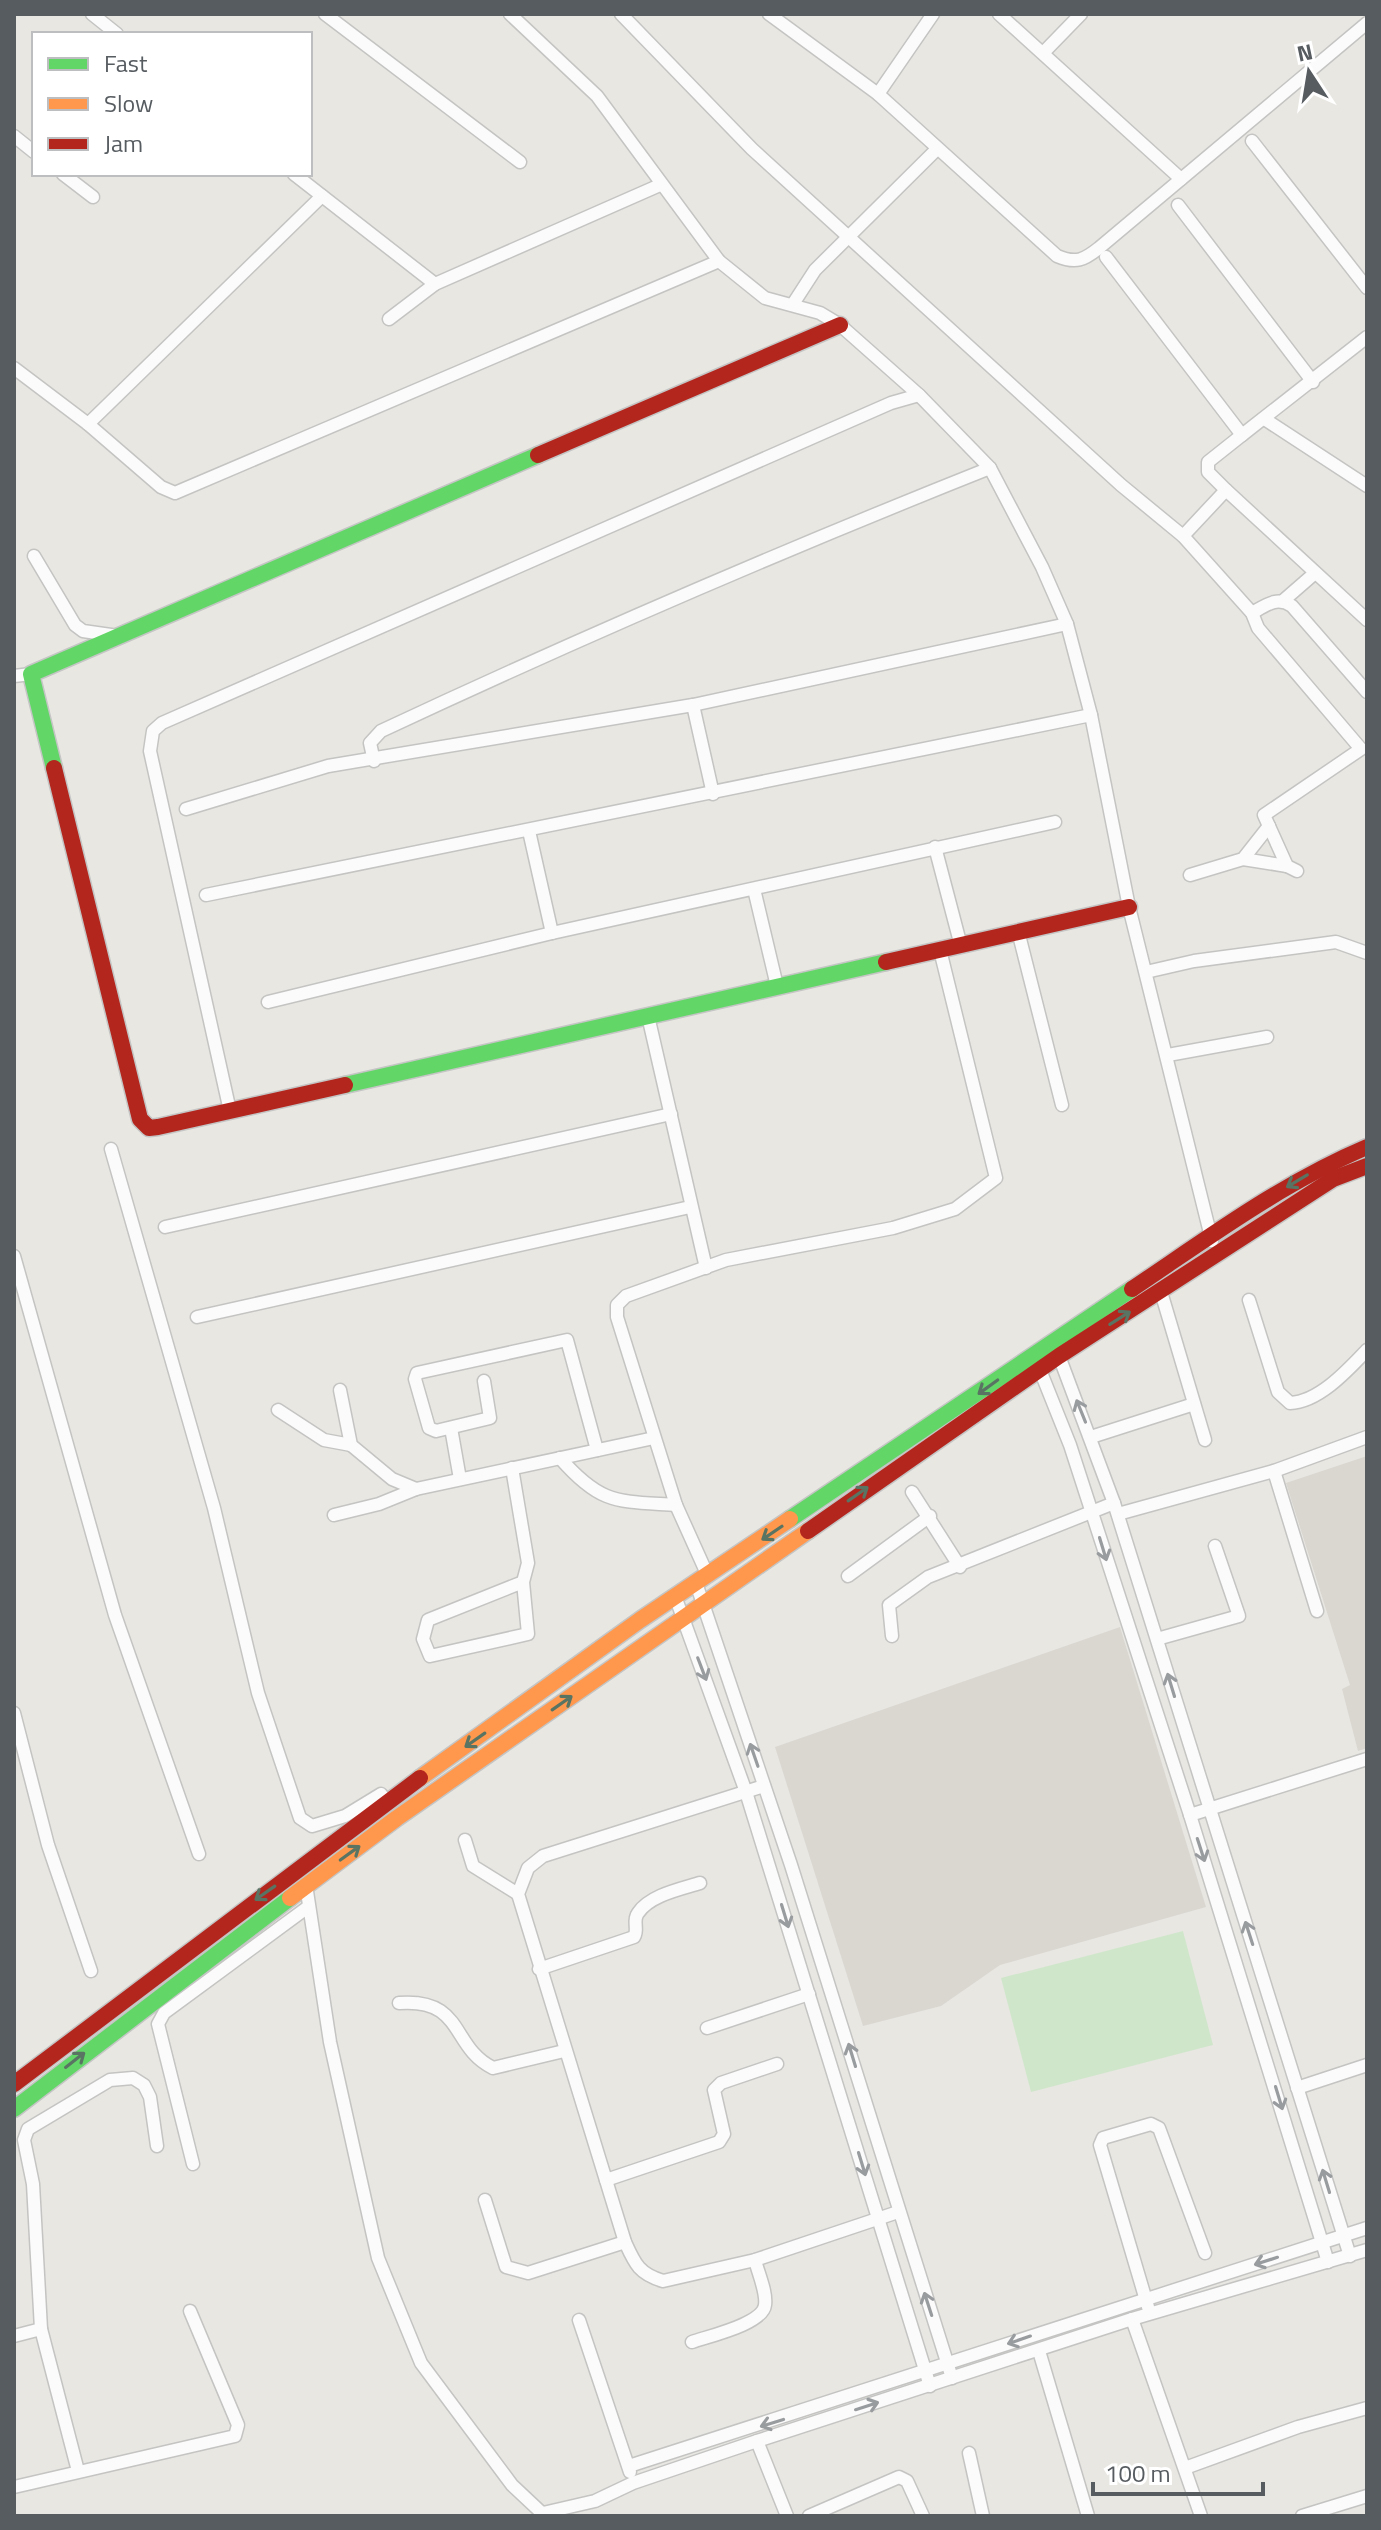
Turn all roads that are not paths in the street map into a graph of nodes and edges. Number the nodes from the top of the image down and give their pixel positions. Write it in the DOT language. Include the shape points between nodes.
graph roads {
  1 [pos="92,14"];
  2 [pos="325,14"];
  3 [pos="510,14"];
  4 [pos="621,14"];
  5 [pos="769,14"];
  6 [pos="933,14"];
  7 [pos="999,14"];
  8 [pos="1081,14"];
  9 [pos="1367,23"];
  10 [pos="114,32"];
  11 [pos="1044,52"];
  12 [pos="878,94"];
  13 [pos="14,136"];
  14 [pos="1252,141"];
  15 [pos="937,149"];
  16 [pos="32,150"];
  17 [pos="520,162"];
  18 [pos="66,176"];
  19 [pos="297,176"];
  20 [pos="1181,179"];
  21 [pos="660,185"];
  22 [pos="322,196"];
  23 [pos="93,197"];
  24 [pos="1178,205"];
  25 [pos="847,235"];
  26 [pos="1106,257"];
  27 [pos="719,261"];
  28 [pos="435,284"];
  29 [pos="1367,288"];
  30 [pos="793,304"];
  31 [pos="389,319"];
  32 [pos="840,325"];
  33 [pos="1367,337"];
  34 [pos="14,368"];
  35 [pos="1313,382"];
  36 [pos="919,395"];
  37 [pos="1266,420"];
  38 [pos="88,424"];
  39 [pos="1242,435"];
  40 [pos="990,468"];
  41 [pos="1367,486"];
  42 [pos="1226,490"];
  43 [pos="1183,536"];
  44 [pos="34,556"];
  45 [pos="1315,573"];
  46 [pos="1284,600"];
  47 [pos="1252,613"];
  48 [pos="1367,620"];
  49 [pos="1067,624"];
  50 [pos="122,636"];
  51 [pos="23,675"];
  52 [pos="1367,692"];
  53 [pos="693,705"];
  54 [pos="1091,715"];
  55 [pos="374,761"];
  56 [pos="713,794"];
  57 [pos="186,809"];
  58 [pos="1055,822"];
  59 [pos="1269,826"];
  60 [pos="529,831"];
  61 [pos="935,847"];
  62 [pos="1243,859"];
  63 [pos="1190,875"];
  64 [pos="754,889"];
  65 [pos="206,895"];
  66 [pos="1129,907"];
  67 [pos="1018,931"];
  68 [pos="552,933"];
  69 [pos="961,946"];
  70 [pos="940,950"];
  71 [pos="1367,953"];
  72 [pos="1146,972"];
  73 [pos="777,986"];
  74 [pos="268,1002"];
  75 [pos="648,1016"];
  76 [pos="1267,1037"];
  77 [pos="1168,1055"];
  78 [pos="1062,1105"];
  79 [pos="230,1111"];
  80 [pos="671,1114"];
  81 [pos="1367,1147"];
  82 [pos="111,1149"];
  83 [pos="1367,1166"];
  84 [pos="690,1207"];
  85 [pos="165,1227"];
  86 [pos="1214,1247"];
  87 [pos="14,1256"];
  88 [pos="706,1268"];
  89 [pos="1161,1292"];
  90 [pos="1249,1300"];
  91 [pos="197,1317"];
  92 [pos="1367,1350"];
  93 [pos="1059,1356"];
  94 [pos="1040,1370"];
  95 [pos="484,1381"];
  96 [pos="340,1390"];
  97 [pos="1194,1404"];
  98 [pos="278,1410"];
  99 [pos="451,1428"];
  100 [pos="1091,1437"];
  101 [pos="1367,1437"];
  102 [pos="654,1438"];
  103 [pos="1205,1440"];
  104 [pos="351,1445"];
  105 [pos="597,1450"];
  106 [pos="560,1458"];
  107 [pos="512,1468"];
  108 [pos="1274,1471"];
  109 [pos="460,1479"];
  110 [pos="416,1489"];
  111 [pos="912,1492"];
  112 [pos="676,1505"];
  113 [pos="1116,1509"];
  114 [pos="1091,1512"];
  115 [pos="334,1515"];
  116 [pos="930,1516"];
  117 [pos="1215,1546"];
  118 [pos="960,1567"];
  119 [pos="848,1576"];
  120 [pos="702,1580"];
  121 [pos="523,1582"];
  122 [pos="675,1596"];
  123 [pos="705,1606"];
  124 [pos="1317,1611"];
  125 [pos="684,1621"];
  126 [pos="892,1636"];
  127 [pos="1157,1639"];
  128 [pos="14,1713"];
  129 [pos="1367,1759"];
  130 [pos="764,1786"];
  131 [pos="746,1792"];
  132 [pos="387,1802"];
  133 [pos="1210,1810"];
  134 [pos="1190,1815"];
  135 [pos="465,1840"];
  136 [pos="199,1854"];
  137 [pos="700,1883"];
  138 [pos="306,1885"];
  139 [pos="518,1894"];
  140 [pos="308,1907"];
  141 [pos="539,1969"];
  142 [pos="91,1971"];
  143 [pos="809,1994"];
  144 [pos="399,2003"];
  145 [pos="707,2028"];
  146 [pos="564,2051"];
  147 [pos="777,2064"];
  148 [pos="1367,2065"];
  149 [pos="14,2084"];
  150 [pos="1297,2088"];
  151 [pos="14,2109"];
  152 [pos="157,2146"];
  153 [pos="193,2164"];
  154 [pos="606,2180"];
  155 [pos="485,2200"];
  156 [pos="898,2212"];
  157 [pos="879,2219"];
  158 [pos="1367,2228"];
  159 [pos="1343,2236"];
  160 [pos="625,2242"];
  161 [pos="1323,2242"];
  162 [pos="1367,2250"];
  163 [pos="1205,2253"];
  164 [pos="1350,2256"];
  165 [pos="755,2260"];
  166 [pos="1328,2262"];
  167 [pos="1146,2300"];
  168 [pos="190,2311"];
  169 [pos="1150,2314"];
  170 [pos="1132,2319"];
  171 [pos="579,2320"];
  172 [pos="41,2329"];
  173 [pos="14,2336"];
  174 [pos="692,2342"];
  175 [pos="1039,2351"];
  176 [pos="948,2365"];
  177 [pos="952,2378"];
  178 [pos="928,2380"];
  179 [pos="1367,2408"];
  180 [pos="757,2441"];
  181 [pos="969,2453"];
  182 [pos="629,2466"];
  183 [pos="1185,2468"];
  184 [pos="78,2471"];
  185 [pos="633,2483"];
  186 [pos="14,2487"];
  187 [pos="1367,2496"];
  188 [pos="595,2501"];
  189 [pos="544,2515"];
  190 [pos="590,2516"];
  191 [pos="787,2516"];
  192 [pos="809,2516"];
  193 [pos="923,2516"];
  194 [pos="983,2516"];
  195 [pos="1088,2516"];
  196 [pos="1201,2516"];
  197 [pos="1302,2516"];
  1 -- 10 [label="street"];
  2 -- 17 [label="street"];
  3 -- 21 [label="street" via="597,96"];
  4 -- 25 [label="street" via="752,149"];
  5 -- 12 [label="street"];
  6 -- 12 [label="street"];
  7 -- 11 [label="street"];
  8 -- 11 [label="street"];
  9 -- 20 [label="street"];
  11 -- 20 [label="street"];
  12 -- 15 [label="street"];
  13 -- 16 [label="street"];
  14 -- 29 [label="street"];
  15 -- 20 [label="street" via="1070,262 1084,260"];
  15 -- 25 [label="street"];
  18 -- 23 [label="street"];
  19 -- 22 [label="street"];
  21 -- 27 [label="street"];
  21 -- 28 [label="street"];
  22 -- 28 [label="street"];
  22 -- 38 [label="street"];
  24 -- 35 [label="street"];
  25 -- 30 [label="street"];
  25 -- 43 [label="street"];
  26 -- 39 [label="street"];
  27 -- 30 [label="street" via="765,298"];
  27 -- 38 [label="street" via="184,491 168,492"];
  28 -- 31 [label="street"];
  30 -- 32 [label="street"];
  32 -- 36 [label="street"];
  32 -- 50 [label="main road"];
  33 -- 35 [label="street"];
  34 -- 38 [label="street"];
  35 -- 37 [label="street"];
  36 -- 40 [label="street"];
  36 -- 79 [label="street" via="176,716 153,731 150,751"];
  37 -- 39 [label="street"];
  37 -- 41 [label="street"];
  39 -- 42 [label="street" via="1206,467"];
  40 -- 49 [label="street"];
  40 -- 55 [label="street" via="779,552 381,731 370,743"];
  42 -- 43 [label="street"];
  42 -- 45 [label="street"];
  43 -- 47 [label="street"];
  44 -- 50 [label="street" via="75,625 83,631"];
  45 -- 46 [label="street"];
  45 -- 48 [label="street"];
  46 -- 47 [label="street"];
  46 -- 52 [label="street"];
  47 -- 59 [label="street" via="1258,628 1361,749 1268,810 1264,815"];
  49 -- 53 [label="street"];
  49 -- 54 [label="street"];
  50 -- 51 [label="main road"];
  51 -- 79 [label="main road" via="140,1119 149,1128"];
  53 -- 55 [label="street"];
  53 -- 56 [label="street"];
  54 -- 56 [label="street"];
  54 -- 66 [label="street"];
  55 -- 57 [label="street" via="316,770"];
  56 -- 60 [label="street"];
  58 -- 61 [label="street"];
  59 -- 62 [label="street"];
  59 -- 62 [label="street" via="1292,868"];
  60 -- 65 [label="street"];
  60 -- 68 [label="street"];
  61 -- 64 [label="street"];
  61 -- 69 [label="street"];
  62 -- 63 [label="street"];
  64 -- 68 [label="street"];
  64 -- 73 [label="street"];
  66 -- 67 [label="main road"];
  66 -- 72 [label="street"];
  67 -- 69 [label="main road"];
  67 -- 78 [label="street"];
  68 -- 74 [label="street"];
  69 -- 70 [label="main road"];
  70 -- 73 [label="main road"];
  70 -- 88 [label="street" via="996,1178 955,1209 893,1228"];
  71 -- 72 [label="street" via="1336,942"];
  72 -- 77 [label="street"];
  73 -- 75 [label="main road"];
  75 -- 79 [label="main road"];
  75 -- 80 [label="street"];
  76 -- 77 [label="street"];
  77 -- 86 [label="street"];
  80 -- 84 [label="street"];
  80 -- 85 [label="street"];
  81 -- 86 [label="main road, one-way" via="1311,1173"];
  82 -- 132 [label="street" via="214,1508 258,1693 300,1818 312,1826 326,1824 381,1794"];
  83 -- 86 [label="main road" via="1333,1179"];
  84 -- 88 [label="street"];
  84 -- 91 [label="street"];
  86 -- 89 [label="main road"];
  86 -- 120 [label="main road, one-way" via="1049,1343"];
  87 -- 136 [label="street" via="115,1615"];
  88 -- 102 [label="street" via="626,1296 617,1305"];
  93 -- 89 [label="main road, one-way"];
  89 -- 97 [label="street"];
  90 -- 92 [label="street" via="1278,1392 1290,1403 1334,1382"];
  93 -- 94 [label="main road"];
  100 -- 93 [label="street, one-way"];
  94 -- 114 [label="street"];
  123 -- 94 [label="main road, one-way"];
  95 -- 99 [label="street" via="490,1418"];
  96 -- 104 [label="street"];
  97 -- 100 [label="street"];
  97 -- 103 [label="street"];
  98 -- 104 [label="street" via="324,1440"];
  99 -- 105 [label="street" via="436,1431 425,1422 417,1373 567,1340"];
  99 -- 109 [label="street"];
  100 -- 113 [label="street"];
  101 -- 108 [label="street"];
  102 -- 105 [label="street"];
  102 -- 112 [label="street"];
  104 -- 110 [label="street" via="392,1479"];
  105 -- 106 [label="street"];
  106 -- 107 [label="street"];
  106 -- 112 [label="street" via="583,1485 614,1501"];
  107 -- 109 [label="street"];
  107 -- 121 [label="street" via="528,1563"];
  108 -- 113 [label="street"];
  108 -- 124 [label="street"];
  109 -- 110 [label="street"];
  110 -- 115 [label="street"];
  111 -- 116 [label="street"];
  112 -- 120 [label="street"];
  113 -- 114 [label="street"];
  113 -- 127 [label="street"];
  114 -- 118 [label="street"];
  114 -- 134 [label="street, one-way"];
  116 -- 118 [label="street"];
  116 -- 119 [label="street"];
  117 -- 127 [label="street" via="1239,1616"];
  118 -- 126 [label="street" via="928,1577 889,1605"];
  120 -- 122 [label="main road"];
  120 -- 123 [label="street"];
  121 -- 121 [label="street" via="428,1620 423,1639 430,1656 525,1637 529,1631"];
  122 -- 125 [label="street"];
  122 -- 132 [label="main road, one-way"];
  123 -- 125 [label="main road"];
  130 -- 123 [label="street, one-way"];
  125 -- 131 [label="street, one-way"];
  138 -- 125 [label="main road, one-way"];
  133 -- 127 [label="street, one-way"];
  128 -- 142 [label="street" via="48,1845"];
  129 -- 133 [label="street"];
  130 -- 131 [label="street"];
  156 -- 130 [label="street, one-way"];
  131 -- 139 [label="street" via="543,1856 528,1868"];
  131 -- 143 [label="street, one-way"];
  132 -- 149 [label="main road, one-way"];
  133 -- 134 [label="street"];
  150 -- 133 [label="street, one-way"];
  134 -- 161 [label="street, one-way"];
  135 -- 139 [label="street" via="473,1866"];
  137 -- 141 [label="street" via="667,1893 641,1910 634,1937"];
  138 -- 140 [label="street"];
  151 -- 138 [label="main road, one-way"];
  139 -- 141 [label="street"];
  140 -- 153 [label="street" via="164,2013 158,2024"];
  140 -- 189 [label="street" via="333,2056 378,2258 421,2363 512,2485"];
  141 -- 146 [label="street"];
  143 -- 145 [label="street"];
  143 -- 157 [label="street, one-way"];
  144 -- 146 [label="street" via="430,2004 456,2025 479,2061 493,2068"];
  146 -- 154 [label="street"];
  147 -- 154 [label="street" via="714,2090 724,2134 719,2142"];
  148 -- 150 [label="street"];
  159 -- 150 [label="street, one-way"];
  152 -- 172 [label="street" via="144,2085 121,2076 28,2129 24,2140 33,2184"];
  154 -- 160 [label="street"];
  155 -- 160 [label="street" via="506,2267 514,2272 528,2273"];
  156 -- 157 [label="street"];
  176 -- 156 [label="street, one-way"];
  157 -- 165 [label="street"];
  157 -- 178 [label="street"];
  158 -- 159 [label="street"];
  159 -- 161 [label="street"];
  159 -- 164 [label="street"];
  160 -- 165 [label="street" via="637,2270 663,2281"];
  161 -- 166 [label="street"];
  161 -- 167 [label="street, one-way"];
  162 -- 164 [label="street"];
  163 -- 167 [label="street" via="1159,2128 1151,2124 1103,2138 1100,2145"];
  164 -- 166 [label="street"];
  165 -- 174 [label="street" via="764,2310 757,2319"];
  166 -- 169 [label="street"];
  167 -- 169 [label="street"];
  167 -- 176 [label="street, one-way"];
  168 -- 184 [label="street" via="238,2431 235,2436"];
  169 -- 170 [label="street"];
  170 -- 175 [label="street"];
  170 -- 183 [label="street"];
  171 -- 182 [label="street"];
  172 -- 173 [label="street"];
  172 -- 184 [label="street"];
  175 -- 177 [label="street"];
  175 -- 195 [label="street"];
  176 -- 177 [label="street"];
  176 -- 178 [label="street"];
  177 -- 178 [label="street"];
  180 -- 178 [label="street, one-way"];
  178 -- 182 [label="street, one-way"];
  179 -- 183 [label="street"];
  180 -- 185 [label="street"];
  180 -- 191 [label="street"];
  181 -- 194 [label="street"];
  182 -- 185 [label="street"];
  183 -- 196 [label="street"];
  184 -- 186 [label="street"];
  185 -- 188 [label="street"];
  187 -- 197 [label="street"];
  188 -- 189 [label="street"];
  188 -- 190 [label="street"];
  192 -- 193 [label="street" via="899,2477 907,2481"];
}
